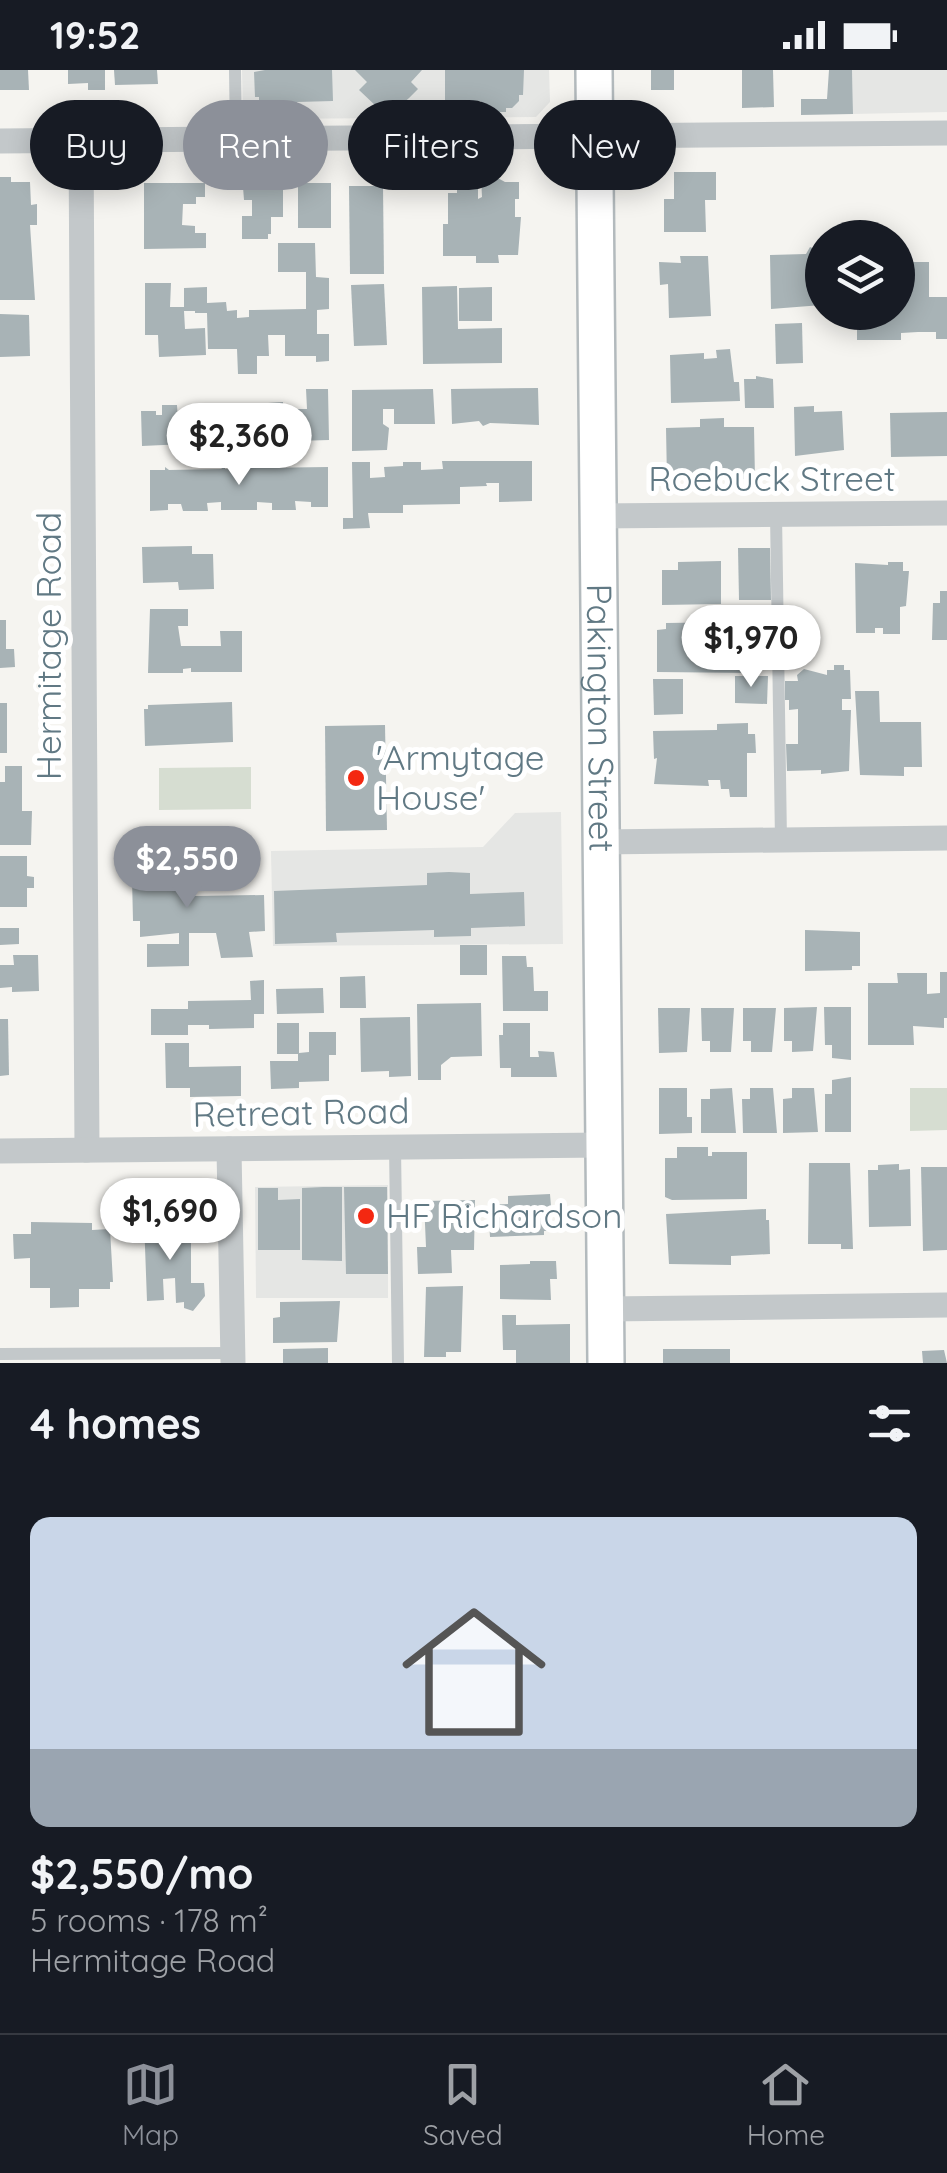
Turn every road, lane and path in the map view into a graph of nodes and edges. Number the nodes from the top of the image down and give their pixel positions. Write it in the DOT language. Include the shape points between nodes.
graph roads {
  1 [pos="235,70"];
  2 [pos="594,70"];
  3 [pos="235,100"];
  4 [pos="595,100"];
  5 [pos="947,132"];
  6 [pos="676,134"];
  7 [pos="534,136"];
  8 [pos="328,138"];
  9 [pos="0,141"];
  10 [pos="30,141"];
  11 [pos="80,190"];
  12 [pos="596,190"];
  13 [pos="776,514"];
  14 [pos="947,514"];
  15 [pos="597,516"];
  16 [pos="947,838"];
  17 [pos="780,840"];
  18 [pos="600,842"];
  19 [pos="604,1145"];
  20 [pos="395,1147"];
  21 [pos="229,1149"];
  22 [pos="87,1150"];
  23 [pos="0,1151"];
  24 [pos="947,1305"];
  25 [pos="605,1308"];
  26 [pos="0,1354"];
  27 [pos="232,1358"];
  28 [pos="398,1363"];
  29 [pos="606,1363"];
  1 -- 3 [label="lane"];
  2 -- 4 [label="street, Pakington Street"];
  5 -- 6 [label="street"];
  7 -- 8 [label="street"];
  9 -- 10 [label="street"];
  11 -- 22 [label="street, Hermitage Road"];
  12 -- 15 [label="street, Pakington Street"];
  13 -- 14 [label="street, Roebuck Street"];
  13 -- 15 [label="street, Roebuck Street"];
  13 -- 17 [label="lane"];
  15 -- 18 [label="street, Pakington Street"];
  16 -- 17 [label="street"];
  17 -- 18 [label="street"];
  18 -- 19 [label="street, Pakington Street"];
  19 -- 20 [label="street, Retreat Road"];
  19 -- 25 [label="street, Pakington Street"];
  20 -- 21 [label="street, Retreat Road"];
  20 -- 28 [label="lane"];
  21 -- 22 [label="street, Retreat Road"];
  21 -- 27 [label="street"];
  22 -- 23 [label="street, Retreat Road"];
  24 -- 25 [label="street"];
  25 -- 29 [label="street, Pakington Street"];
  26 -- 27 [label="lane"];
}
